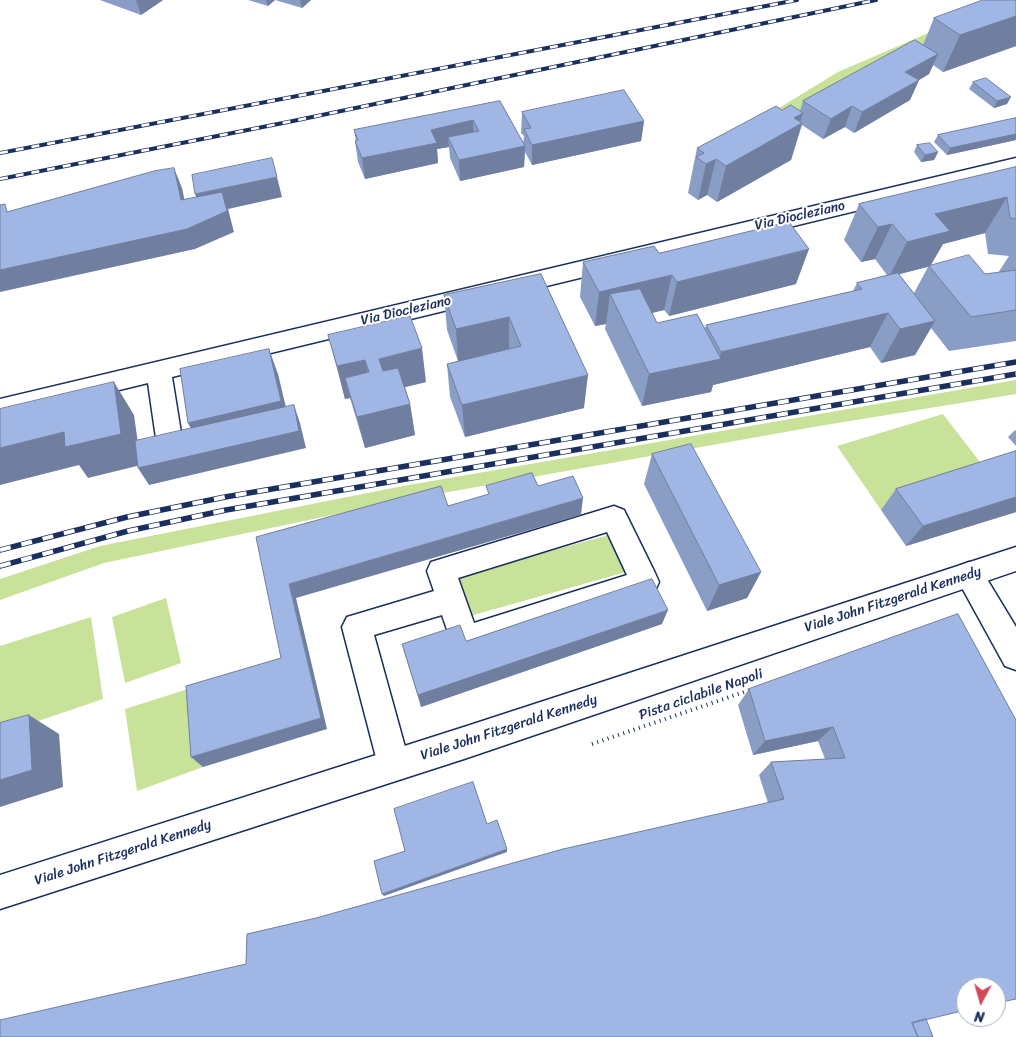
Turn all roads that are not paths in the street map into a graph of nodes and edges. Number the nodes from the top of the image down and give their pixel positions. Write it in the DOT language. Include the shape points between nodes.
graph roads {
  1 [pos="1016,165"];
  2 [pos="159,371"];
  3 [pos="0,409"];
  4 [pos="170,444"];
  5 [pos="1016,559"];
  6 [pos="969,575"];
  7 [pos="451,599"];
  8 [pos="1016,656"];
  9 [pos="394,766"];
  10 [pos="0,892"];
  1 -- 2 [label="street, Via Diocleziano"];
  2 -- 3 [label="street, Via Diocleziano"];
  2 -- 4 [label="street"];
  5 -- 6 [label="street, Viale John Fitzgerald Kennedy"];
  6 -- 8 [label="street"];
  6 -- 9 [label="street, Viale John Fitzgerald Kennedy"];
  7 -- 7 [label="street" via="465,640 645,582 614,518 441,571"];
  7 -- 9 [label="street" via="357,627"];
  9 -- 10 [label="street, Viale John Fitzgerald Kennedy"];
}
